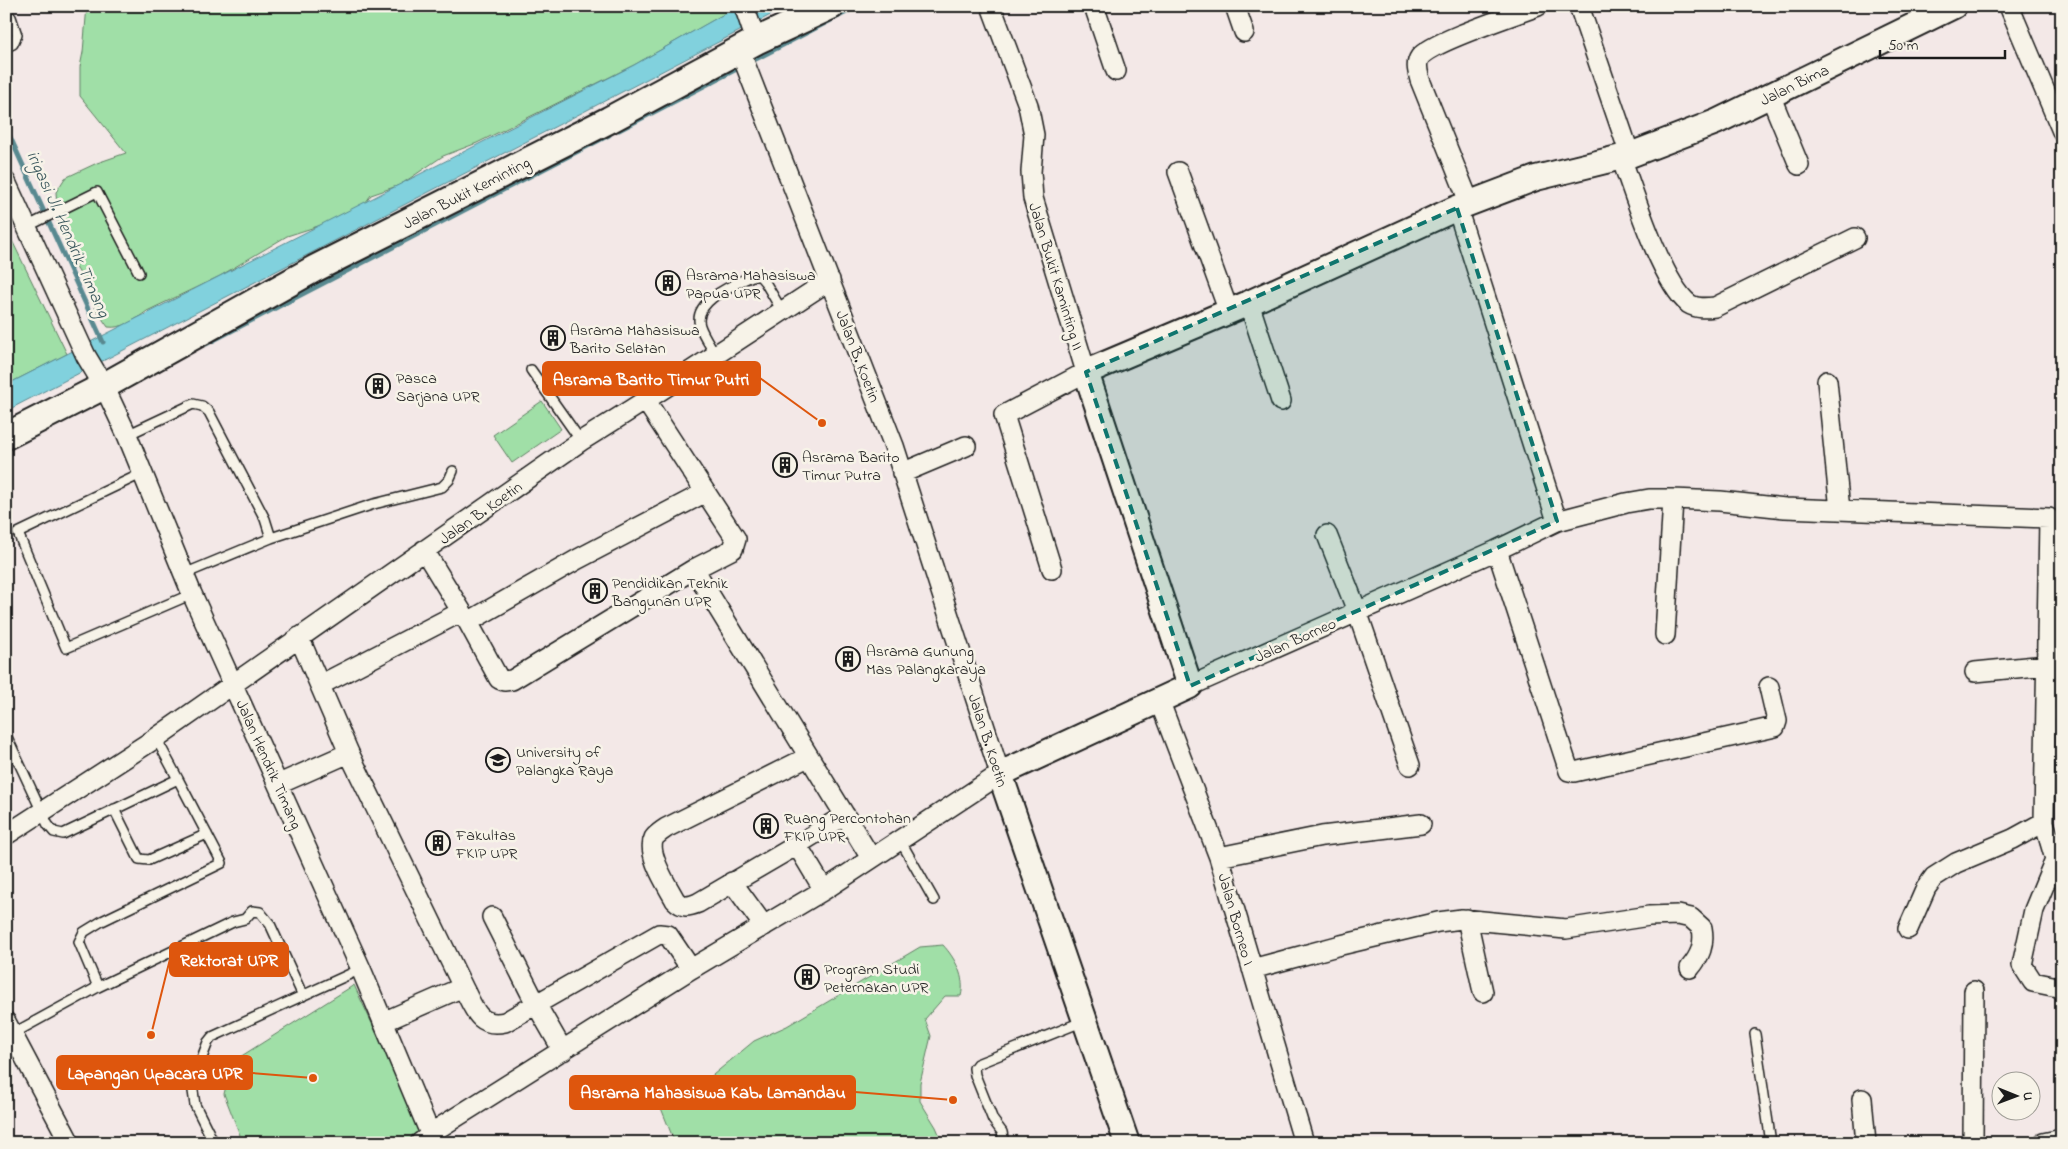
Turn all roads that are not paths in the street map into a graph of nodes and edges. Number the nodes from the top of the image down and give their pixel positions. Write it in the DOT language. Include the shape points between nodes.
graph roads {
  1 [pos="744,6"];
  2 [pos="831,6"];
  3 [pos="991,6"];
  4 [pos="1094,6"];
  5 [pos="1235,6"];
  6 [pos="1538,6"];
  7 [pos="1579,6"];
  8 [pos="1954,6"];
  9 [pos="2009,6"];
  10 [pos="11,17"];
  11 [pos="1244,32"];
  12 [pos="749,39"];
  13 [pos="6,47"];
  14 [pos="1116,71"];
  15 [pos="1770,95"];
  16 [pos="2062,131"];
  17 [pos="1626,156"];
  18 [pos="1799,165"];
  19 [pos="1178,172"];
  20 [pos="6,182"];
  21 [pos="1463,206"];
  22 [pos="32,225"];
  23 [pos="1855,238"];
  24 [pos="139,273"];
  25 [pos="830,280"];
  26 [pos="1239,307"];
  27 [pos="782,311"];
  28 [pos="715,354"];
  29 [pos="531,370"];
  30 [pos="1086,372"];
  31 [pos="99,380"];
  32 [pos="1827,380"];
  33 [pos="646,401"];
  34 [pos="1281,401"];
  35 [pos="127,435"];
  36 [pos="6,436"];
  37 [pos="581,441"];
  38 [pos="966,446"];
  39 [pos="452,471"];
  40 [pos="144,473"];
  41 [pos="902,473"];
  42 [pos="704,493"];
  43 [pos="1673,499"];
  44 [pos="1840,510"];
  45 [pos="1557,521"];
  46 [pos="1327,536"];
  47 [pos="271,538"];
  48 [pos="424,550"];
  49 [pos="1497,550"];
  50 [pos="694,569"];
  51 [pos="1052,569"];
  52 [pos="184,574"];
  53 [pos="192,594"];
  54 [pos="1357,611"];
  55 [pos="465,617"];
  56 [pos="1665,635"];
  57 [pos="300,637"];
  58 [pos="2046,665"];
  59 [pos="1975,672"];
  60 [pos="233,683"];
  61 [pos="320,685"];
  62 [pos="1190,686"];
  63 [pos="1769,687"];
  64 [pos="1158,700"];
  65 [pos="2054,713"];
  66 [pos="6,735"];
  67 [pos="156,738"];
  68 [pos="348,753"];
  69 [pos="808,757"];
  70 [pos="1410,765"];
  71 [pos="1000,774"];
  72 [pos="178,778"];
  73 [pos="279,784"];
  74 [pos="114,809"];
  75 [pos="42,812"];
  76 [pos="845,815"];
  77 [pos="2044,822"];
  78 [pos="1422,824"];
  79 [pos="208,834"];
  80 [pos="6,835"];
  81 [pos="900,840"];
  82 [pos="797,845"];
  83 [pos="1219,857"];
  84 [pos="872,858"];
  85 [pos="732,882"];
  86 [pos="824,890"];
  87 [pos="934,900"];
  88 [pos="492,917"];
  89 [pos="1467,920"];
  90 [pos="764,926"];
  91 [pos="1908,929"];
  92 [pos="1690,968"];
  93 [pos="361,969"];
  94 [pos="691,969"];
  95 [pos="1252,969"];
  96 [pos="98,987"];
  97 [pos="463,987"];
  98 [pos="2062,988"];
  99 [pos="1974,991"];
  100 [pos="1483,992"];
  101 [pos="303,996"];
  102 [pos="536,1004"];
  103 [pos="1085,1021"];
  104 [pos="383,1022"];
  105 [pos="9,1028"];
  106 [pos="1755,1034"];
  107 [pos="564,1051"];
  108 [pos="1862,1099"];
  109 [pos="2062,1139"];
  110 [pos="429,1140"];
  111 [pos="70,1143"];
  112 [pos="214,1143"];
  113 [pos="1004,1143"];
  114 [pos="1127,1143"];
  115 [pos="1304,1143"];
  116 [pos="1771,1143"];
  117 [pos="1866,1143"];
  118 [pos="1974,1143"];
  119 [pos="2043,1143"];
  1 -- 12 [label="street, Jalan B. Koetin"];
  2 -- 12 [label="main road, Jalan Bukit Keminting"];
  3 -- 30 [label="street, Jalan Bukit Kaminting II" via="1028,106 1034,135 1033,198"];
  4 -- 14 [label="street"];
  5 -- 11 [label="street"];
  6 -- 21 [label="street" via="1445,42 1419,59 1420,80"];
  7 -- 17 [label="street"];
  8 -- 15 [label="street, Jalan Bima"];
  9 -- 16 [label="street"];
  10 -- 13 [label="lane" via="17,35 13,44"];
  12 -- 25 [label="street, Jalan B. Koetin"];
  12 -- 31 [label="main road, Jalan Bukit Keminting" via="610,120"];
  15 -- 17 [label="street, Jalan Bima" via="1716,122"];
  15 -- 18 [label="street"];
  17 -- 21 [label="street, Jalan Bima" via="1536,178"];
  17 -- 23 [label="street" via="1652,242 1672,284 1691,305 1715,306"];
  19 -- 26 [label="street"];
  20 -- 22 [label="street"];
  21 -- 26 [label="street, Jalan Bima"];
  21 -- 45 [label="street"];
  22 -- 24 [label="lane" via="97,192"];
  22 -- 31 [label="street, Jalan Hendrik Timang"];
  25 -- 27 [label="street, Jalan B. Koetin"];
  25 -- 41 [label="street, Jalan B. Koetin"];
  26 -- 30 [label="street, Jalan Bima"];
  26 -- 34 [label="street"];
  27 -- 28 [label="street, Jalan B. Koetin"];
  27 -- 28 [label="lane" via="760,276 752,276 705,303 700,312 700,324"];
  28 -- 33 [label="street, Jalan B. Koetin"];
  29 -- 37 [label="lane"];
  30 -- 51 [label="street" via="1004,414"];
  30 -- 62 [label="street"];
  31 -- 35 [label="street, Jalan Hendrik Timang"];
  31 -- 36 [label="main road, Jalan Bukit Keminting"];
  32 -- 44 [label="street"];
  33 -- 37 [label="street, Jalan B. Koetin"];
  33 -- 42 [label="street"];
  35 -- 40 [label="street, Jalan Hendrik Timang"];
  35 -- 47 [label="lane" via="193,404 202,406 209,412 265,519"];
  37 -- 48 [label="street, Jalan B. Koetin"];
  38 -- 41 [label="street"];
  39 -- 47 [label="lane" via="442,487 374,504"];
  40 -- 52 [label="street, Jalan Hendrik Timang"];
  40 -- 53 [label="lane" via="18,533 66,648"];
  41 -- 71 [label="street, Jalan B. Koetin"];
  42 -- 50 [label="street" via="736,539 736,544 733,549"];
  42 -- 55 [label="street"];
  43 -- 44 [label="street, Jalan Borneo"];
  43 -- 45 [label="street, Jalan Borneo" via="1649,499"];
  43 -- 56 [label="street"];
  44 -- 58 [label="street, Jalan Borneo" via="2049,518"];
  45 -- 49 [label="street, Jalan Borneo"];
  46 -- 54 [label="street"];
  47 -- 52 [label="lane"];
  48 -- 55 [label="street"];
  48 -- 57 [label="street, Jalan B. Koetin"];
  49 -- 54 [label="street, Jalan Borneo"];
  49 -- 63 [label="street" via="1569,771 1775,727 1777,721"];
  50 -- 55 [label="street" via="512,680 499,679"];
  50 -- 69 [label="street"];
  52 -- 53 [label="street, Jalan Hendrik Timang"];
  53 -- 60 [label="street, Jalan Hendrik Timang"];
  54 -- 62 [label="street, Jalan Borneo"];
  54 -- 70 [label="street"];
  55 -- 61 [label="street"];
  57 -- 60 [label="street, Jalan B. Koetin"];
  57 -- 61 [label="street"];
  58 -- 59 [label="street"];
  58 -- 65 [label="street"];
  60 -- 67 [label="street, Jalan B. Koetin"];
  60 -- 73 [label="street, Jalan Hendrik Timang"];
  61 -- 68 [label="street"];
  62 -- 64 [label="street, Jalan Borneo"];
  64 -- 71 [label="street, Jalan Borneo"];
  64 -- 83 [label="street, Jalan Borneo I"];
  65 -- 77 [label="street"];
  66 -- 75 [label="lane"];
  67 -- 72 [label="lane"];
  67 -- 75 [label="street, Jalan B. Koetin"];
  68 -- 73 [label="street"];
  68 -- 97 [label="street"];
  69 -- 76 [label="street"];
  69 -- 85 [label="street" via="655,836 652,854 681,906 698,903"];
  71 -- 81 [label="street"];
  71 -- 103 [label="street, Jalan B. Koetin"];
  72 -- 74 [label="lane"];
  72 -- 79 [label="lane"];
  73 -- 93 [label="street, Jalan Hendrik Timang"];
  74 -- 75 [label="lane" via="62,834 54,832"];
  74 -- 79 [label="lane" via="139,859 149,860"];
  75 -- 80 [label="street, Jalan B. Koetin"];
  76 -- 82 [label="street"];
  76 -- 84 [label="street"];
  77 -- 91 [label="street" via="1956,863 1934,877"];
  77 -- 98 [label="street" via="2055,859 2034,910 2022,965 2033,982"];
  78 -- 83 [label="street" via="1322,836"];
  79 -- 96 [label="lane" via="222,863 84,932 79,942"];
  81 -- 84 [label="street"];
  81 -- 87 [label="lane"];
  82 -- 85 [label="street"];
  82 -- 86 [label="street"];
  83 -- 95 [label="street, Jalan Borneo I"];
  84 -- 86 [label="street"];
  85 -- 90 [label="street"];
  86 -- 90 [label="street"];
  88 -- 102 [label="street"];
  89 -- 92 [label="street" via="1566,929 1649,916 1678,915 1691,918 1702,928 1704,937 1698,958"];
  89 -- 95 [label="street" via="1438,922"];
  89 -- 100 [label="street"];
  90 -- 94 [label="street"];
  93 -- 101 [label="lane"];
  93 -- 104 [label="street, Jalan Hendrik Timang"];
  94 -- 102 [label="street" via="668,935 659,934"];
  94 -- 107 [label="street"];
  95 -- 115 [label="street, Jalan Borneo I"];
  96 -- 101 [label="lane" via="245,919 252,911 260,912 270,924"];
  96 -- 105 [label="lane"];
  97 -- 102 [label="street" via="481,1019 489,1023 505,1022"];
  97 -- 104 [label="street"];
  99 -- 118 [label="street"];
  101 -- 112 [label="lane" via="212,1037 208,1042 192,1084 195,1105"];
  102 -- 107 [label="street"];
  103 -- 113 [label="lane" via="977,1064 974,1068"];
  103 -- 114 [label="street, Jalan B. Koetin"];
  104 -- 110 [label="street, Jalan Hendrik Timang"];
  105 -- 111 [label="street"];
  106 -- 116 [label="lane"];
  107 -- 110 [label="street" via="439,1128"];
  108 -- 117 [label="street"];
  109 -- 119 [label="street"];
}
